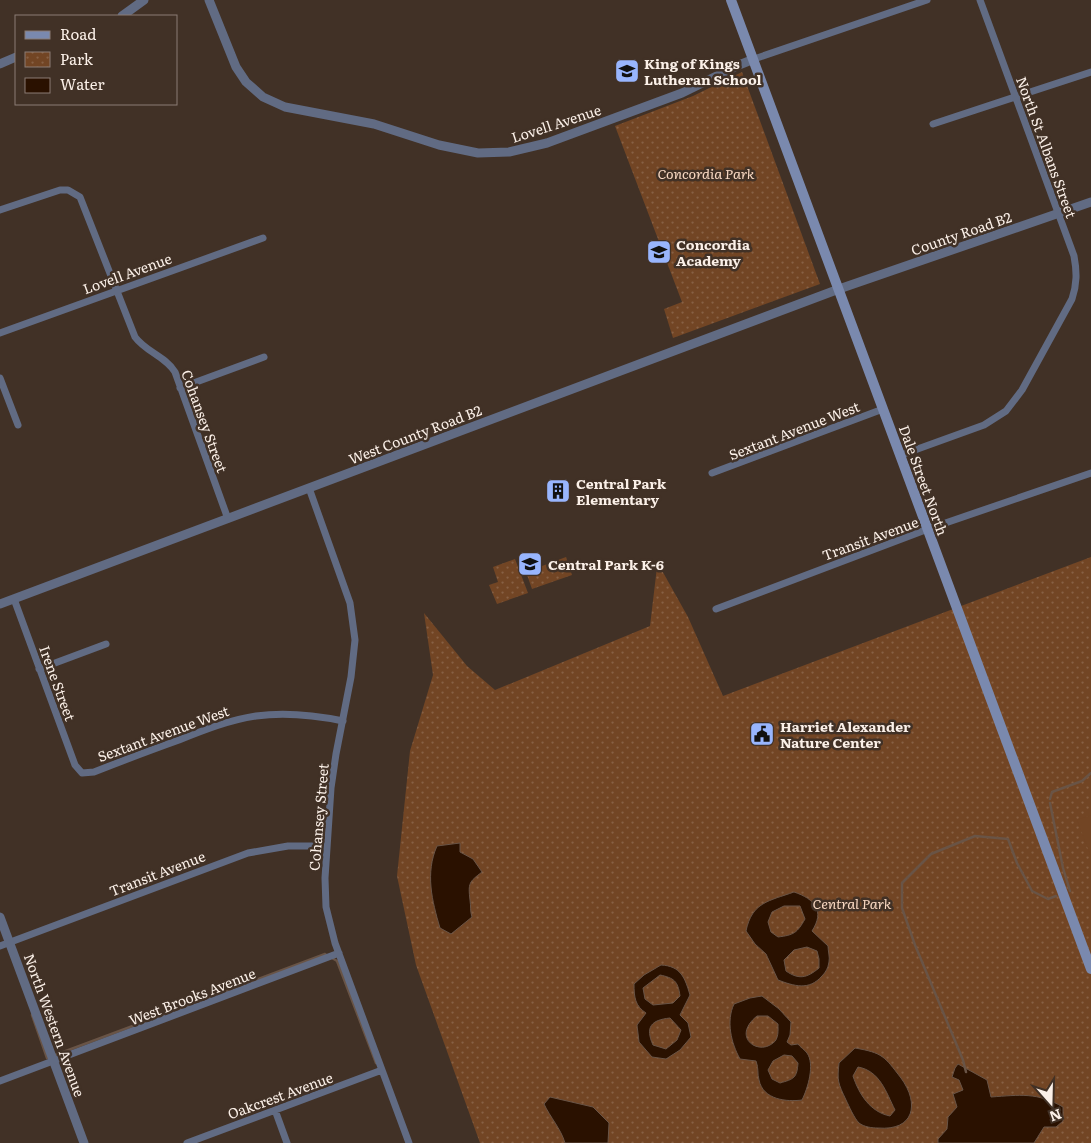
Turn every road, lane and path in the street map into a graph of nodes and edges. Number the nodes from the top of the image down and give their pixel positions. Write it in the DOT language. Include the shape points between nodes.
graph roads {
  1 [pos="144,0"];
  2 [pos="209,0"];
  3 [pos="731,0"];
  4 [pos="927,0"];
  5 [pos="980,0"];
  6 [pos="123,15"];
  7 [pos="15,58"];
  8 [pos="754,60"];
  9 [pos="0,64"];
  10 [pos="1091,72"];
  11 [pos="1016,98"];
  12 [pos="933,124"];
  13 [pos="1091,202"];
  14 [pos="0,210"];
  15 [pos="1059,213"];
  16 [pos="263,238"];
  17 [pos="839,289"];
  18 [pos="116,292"];
  19 [pos="0,333"];
  20 [pos="264,357"];
  21 [pos="0,378"];
  22 [pos="180,388"];
  23 [pos="884,409"];
  24 [pos="18,425"];
  25 [pos="901,455"];
  26 [pos="712,473"];
  27 [pos="1091,473"];
  28 [pos="309,488"];
  29 [pos="228,519"];
  30 [pos="928,529"];
  31 [pos="14,599"];
  32 [pos="0,604"];
  33 [pos="716,609"];
  34 [pos="106,644"];
  35 [pos="39,669"];
  36 [pos="342,721"];
  37 [pos="82,773"];
  38 [pos="327,846"];
  39 [pos="0,917"];
  40 [pos="10,942"];
  41 [pos="0,946"];
  42 [pos="339,954"];
  43 [pos="1091,969"];
  44 [pos="54,1061"];
  45 [pos="382,1070"];
  46 [pos="0,1081"];
  47 [pos="275,1110"];
  48 [pos="84,1143"];
  49 [pos="187,1143"];
  50 [pos="287,1143"];
  51 [pos="409,1143"];
  1 -- 6 [label="street"];
  2 -- 8 [label="street, Lovell Avenue" via="236,67 246,82 263,97 286,108 374,124 439,145 478,153 509,152 546,143 682,93"];
  3 -- 8 [label="main road, Dale Street North"];
  4 -- 8 [label="street, Lovell Avenue"];
  5 -- 11 [label="street, North St Albans Street"];
  7 -- 9 [label="street"];
  8 -- 17 [label="main road, Dale Street North"];
  10 -- 11 [label="street"];
  11 -- 12 [label="street"];
  11 -- 15 [label="street, North St Albans Street"];
  13 -- 15 [label="street, County Road B2"];
  14 -- 18 [label="street, Cohansey Street" via="60,190 74,193 84,204"];
  15 -- 17 [label="street, County Road B2"];
  15 -- 25 [label="street, North St Albans Street" via="1076,267 1075,289 1072,300 1015,400 984,426"];
  16 -- 18 [label="street, Lovell Avenue"];
  17 -- 23 [label="main road, Dale Street North"];
  17 -- 28 [label="street, West County Road B2"];
  18 -- 19 [label="street, Lovell Avenue"];
  18 -- 22 [label="street, Cohansey Street" via="135,337 170,364"];
  20 -- 22 [label="street"];
  21 -- 24 [label="street"];
  22 -- 29 [label="street, Cohansey Street"];
  23 -- 25 [label="main road, Dale Street North"];
  23 -- 26 [label="street, Sextant Avenue West"];
  25 -- 30 [label="main road, Dale Street North"];
  27 -- 30 [label="street, Transit Avenue"];
  28 -- 29 [label="street, West County Road B2"];
  28 -- 36 [label="street, Cohansey Street" via="354,622 354,658"];
  29 -- 31 [label="street, West County Road B2"];
  30 -- 33 [label="street, Transit Avenue"];
  30 -- 43 [label="main road, Dale Street North"];
  31 -- 32 [label="street, West County Road B2"];
  31 -- 35 [label="street, Irene Street"];
  34 -- 35 [label="street"];
  35 -- 37 [label="street, Irene Street" via="75,765"];
  36 -- 37 [label="street, Sextant Avenue West" via="300,714 255,716 218,725 94,772"];
  36 -- 38 [label="street, Cohansey Street" via="331,788"];
  38 -- 40 [label="street, Transit Avenue" via="288,846 248,853"];
  38 -- 42 [label="street, Cohansey Street" via="326,907"];
  39 -- 40 [label="street, North Western Avenue"];
  40 -- 41 [label="street, Transit Avenue"];
  40 -- 44 [label="street, North Western Avenue"];
  42 -- 44 [label="street, West Brooks Avenue"];
  42 -- 45 [label="street, Cohansey Street"];
  44 -- 46 [label="street, West Brooks Avenue"];
  44 -- 48 [label="street, North Western Avenue"];
  45 -- 47 [label="street, Oakcrest Avenue"];
  45 -- 51 [label="street, Cohansey Street"];
  47 -- 49 [label="street, Oakcrest Avenue"];
  47 -- 50 [label="street"];
}
